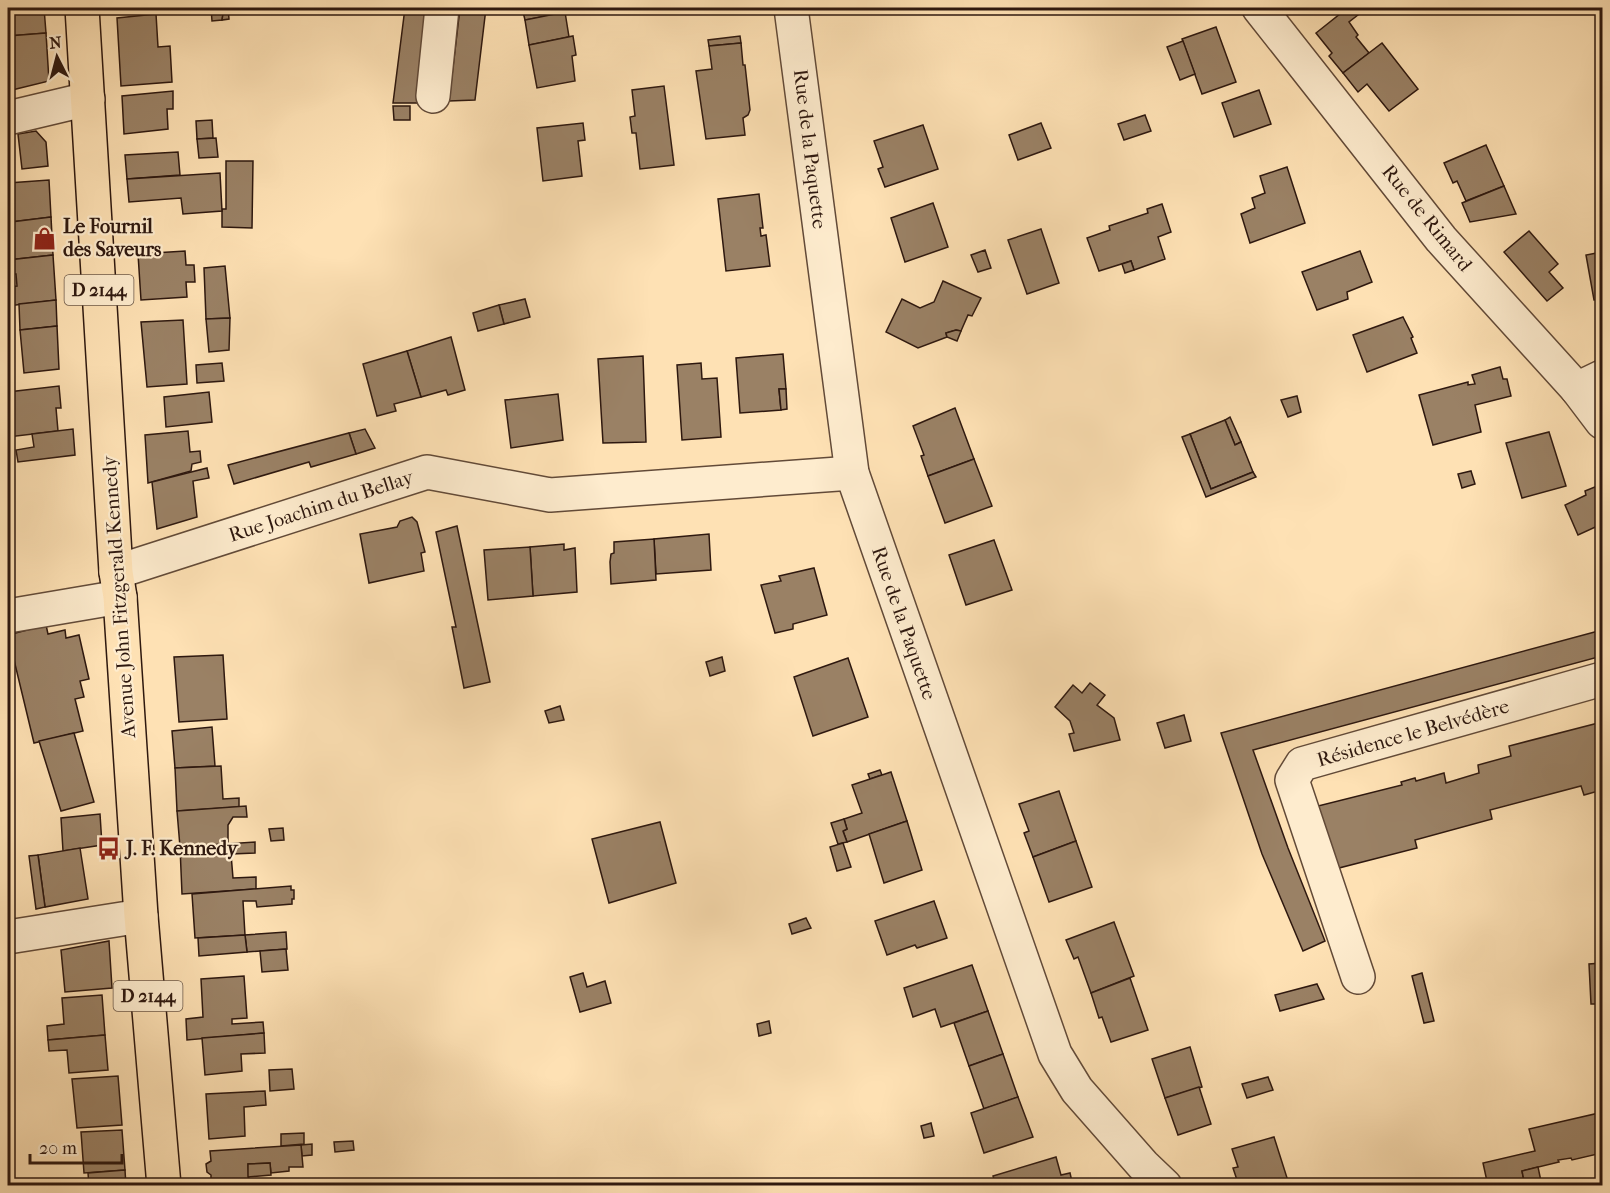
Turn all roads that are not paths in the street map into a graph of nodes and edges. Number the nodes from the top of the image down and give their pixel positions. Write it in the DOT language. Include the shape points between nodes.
graph roads {
  1 [pos="82,8"];
  2 [pos="442,8"];
  3 [pos="791,8"];
  4 [pos="1260,8"];
  5 [pos="433,96"];
  6 [pos="88,99"];
  7 [pos="8,118"];
  8 [pos="1589,383"];
  9 [pos="1602,422"];
  10 [pos="852,473"];
  11 [pos="118,584"];
  12 [pos="8,616"];
  13 [pos="1602,679"];
  14 [pos="141,916"];
  15 [pos="8,937"];
  16 [pos="1359,977"];
  17 [pos="164,1185"];
  18 [pos="1165,1185"];
  1 -- 6 [label="main road, Avenue John Fitzgerald Kennedy / D 2144"];
  2 -- 5 [label="street"];
  3 -- 10 [label="street, Rue de la Paquette"];
  4 -- 8 [label="street, Rue de Rimard" via="1441,239"];
  6 -- 7 [label="street"];
  6 -- 11 [label="main road, Avenue John Fitzgerald Kennedy / D 2144"];
  8 -- 9 [label="street, Rue de Rimard"];
  10 -- 11 [label="street, Rue Joachim du Bellay" via="550,495 427,472"];
  10 -- 18 [label="street, Rue de la Paquette" via="1055,1054 1077,1090"];
  11 -- 12 [label="street, Rue Joachim du Bellay"];
  11 -- 14 [label="main road, Avenue John Fitzgerald Kennedy / D 2144"];
  13 -- 16 [label="street, Résidence le Belvédère" via="1302,764 1292,780"];
  14 -- 15 [label="street"];
  14 -- 17 [label="main road, Avenue John Fitzgerald Kennedy / D 2144"];
}
